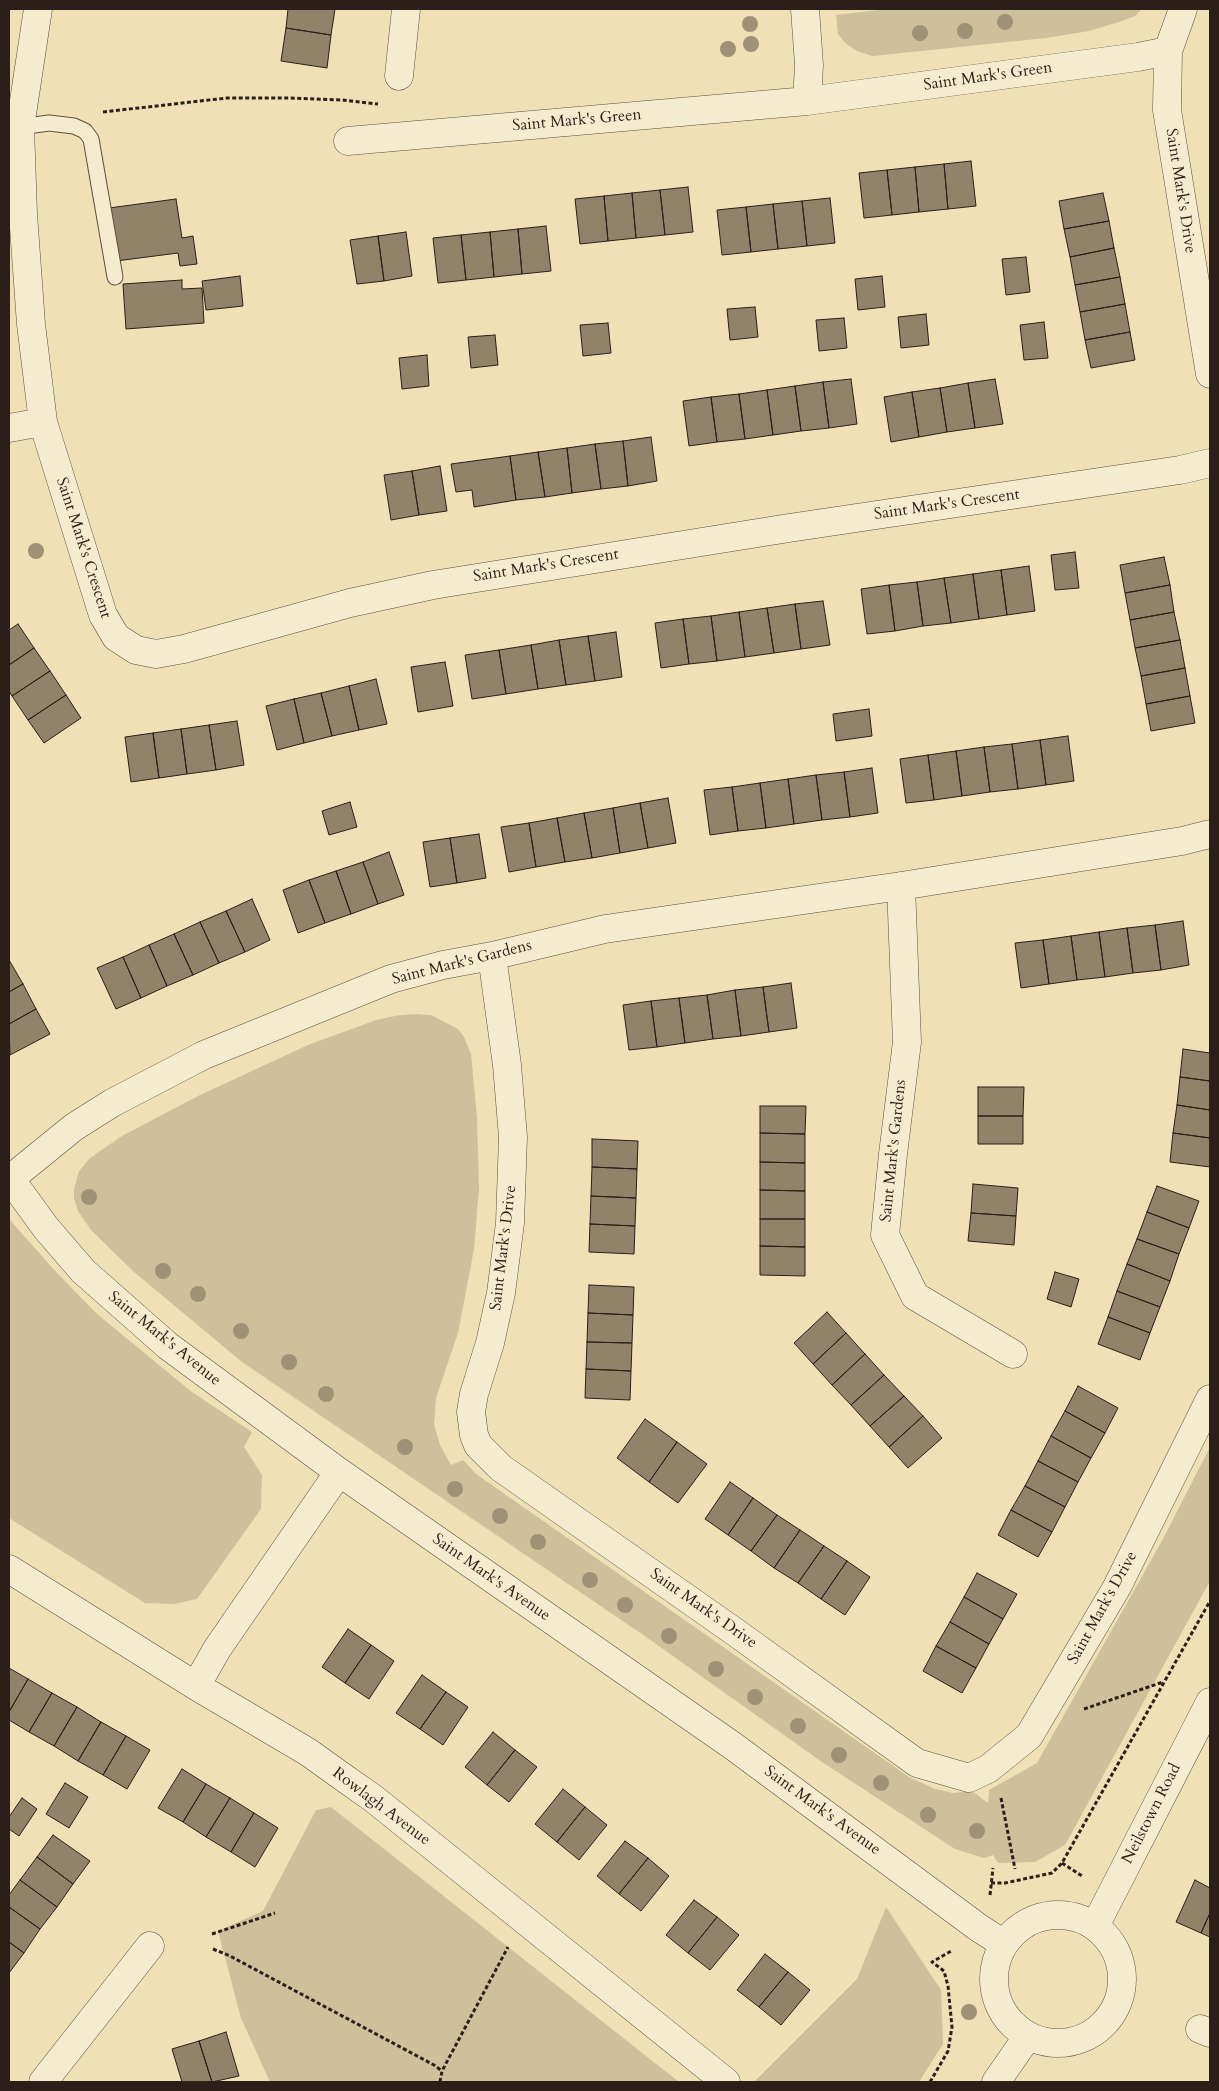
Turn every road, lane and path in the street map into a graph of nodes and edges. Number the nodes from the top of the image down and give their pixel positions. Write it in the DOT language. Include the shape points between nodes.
graph roads {
  1 [pos="38,9"];
  2 [pos="406,9"];
  3 [pos="804,9"];
  4 [pos="1183,9"];
  5 [pos="1168,51"];
  6 [pos="399,76"];
  7 [pos="342,100"];
  8 [pos="807,101"];
  9 [pos="94,112"];
  10 [pos="20,127"];
  11 [pos="348,142"];
  12 [pos="115,277"];
  13 [pos="1210,374"];
  14 [pos="43,422"];
  15 [pos="9,428"];
  16 [pos="1210,464"];
  17 [pos="1210,834"];
  18 [pos="901,886"];
  19 [pos="492,956"];
  20 [pos="9,1178"];
  21 [pos="1013,1354"];
  22 [pos="1210,1399"];
  23 [pos="339,1472"];
  24 [pos="9,1569"];
  25 [pos="1210,1601"];
  26 [pos="1164,1682"];
  27 [pos="196,1686"];
  28 [pos="1210,1702"];
  29 [pos="1076,1710"];
  30 [pos="1000,1793"];
  31 [pos="1062,1863"];
  32 [pos="993,1868"];
  33 [pos="1015,1869"];
  34 [pos="1082,1876"];
  35 [pos="991,1883"];
  36 [pos="990,1894"];
  37 [pos="275,1913"];
  38 [pos="524,1919"];
  39 [pos="1095,1926"];
  40 [pos="212,1934"];
  41 [pos="1004,1944"];
  42 [pos="961,1945"];
  43 [pos="150,1946"];
  44 [pos="213,1949"];
  45 [pos="1028,2036"];
  46 [pos="442,2071"];
  47 [pos="43,2082"];
  48 [pos="440,2082"];
  49 [pos="726,2082"];
  50 [pos="930,2082"];
  51 [pos="996,2082"];
  1 -- 10 [label="street, Saint Mark's Crescent"];
  2 -- 6 [label="street"];
  3 -- 8 [label="street" via="809,65"];
  4 -- 5 [label="street, Saint Mark's Drive"];
  5 -- 8 [label="street, Saint Mark's Green"];
  5 -- 13 [label="street, Saint Mark's Drive" via="1167,110"];
  7 -- 9 [label="path" via="226,98"];
  8 -- 11 [label="street, Saint Mark's Green"];
  10 -- 12 [label="lane" via="50,123 74,126 91,138"];
  10 -- 14 [label="street, Saint Mark's Crescent" via="31,324"];
  14 -- 15 [label="street"];
  14 -- 16 [label="street, Saint Mark's Crescent" via="104,615 116,636 136,650 156,654 350,603 433,585"];
  17 -- 18 [label="street, Saint Mark's Gardens"];
  18 -- 19 [label="street, Saint Mark's Gardens" via="605,929"];
  18 -- 21 [label="street, Saint Mark's Gardens" via="907,1042 885,1235 916,1296"];
  19 -- 20 [label="street, Saint Mark's Gardens" via="391,979 204,1055 112,1103 74,1127"];
  19 -- 22 [label="street, Saint Mark's Drive" via="508,1065 513,1137 510,1223 501,1293 471,1412 478,1445 501,1468 917,1763 969,1778 988,1769 1029,1736 1117,1587"];
  20 -- 23 [label="street, Saint Mark's Avenue" via="83,1271 125,1310 168,1346"];
  23 -- 27 [label="street" via="217,1649"];
  23 -- 41 [label="street, Saint Mark's Avenue" via="733,1746"];
  24 -- 27 [label="street, Rowlagh Avenue"];
  25 -- 26 [label="path"];
  26 -- 29 [label="path"];
  26 -- 31 [label="path"];
  27 -- 38 [label="street, Rowlagh Avenue" via="308,1752 374,1799"];
  28 -- 39 [label="street, Neilstown Road"];
  30 -- 33 [label="path"];
  31 -- 34 [label="path"];
  31 -- 35 [label="path" via="1052,1873"];
  32 -- 35 [label="path"];
  35 -- 36 [label="path"];
  37 -- 40 [label="path"];
  38 -- 46 [label="path"];
  38 -- 49 [label="street, Rowlagh Avenue"];
  39 -- 41 [label="street" via="1076,1917 1055,1914 1035,1919 1017,1929"];
  39 -- 45 [label="street" via="1110,1940 1120,1960 1123,1982 1118,2003 1107,2022 1090,2035 1070,2043 1048,2043"];
  41 -- 45 [label="street" via="996,1960 996,1995 1002,2012 1013,2026"];
  42 -- 50 [label="path" via="932,1962 944,1971 952,2027 948,2051"];
  43 -- 47 [label="street"];
  44 -- 46 [label="path"];
  45 -- 51 [label="street"];
  46 -- 48 [label="path"];
}
